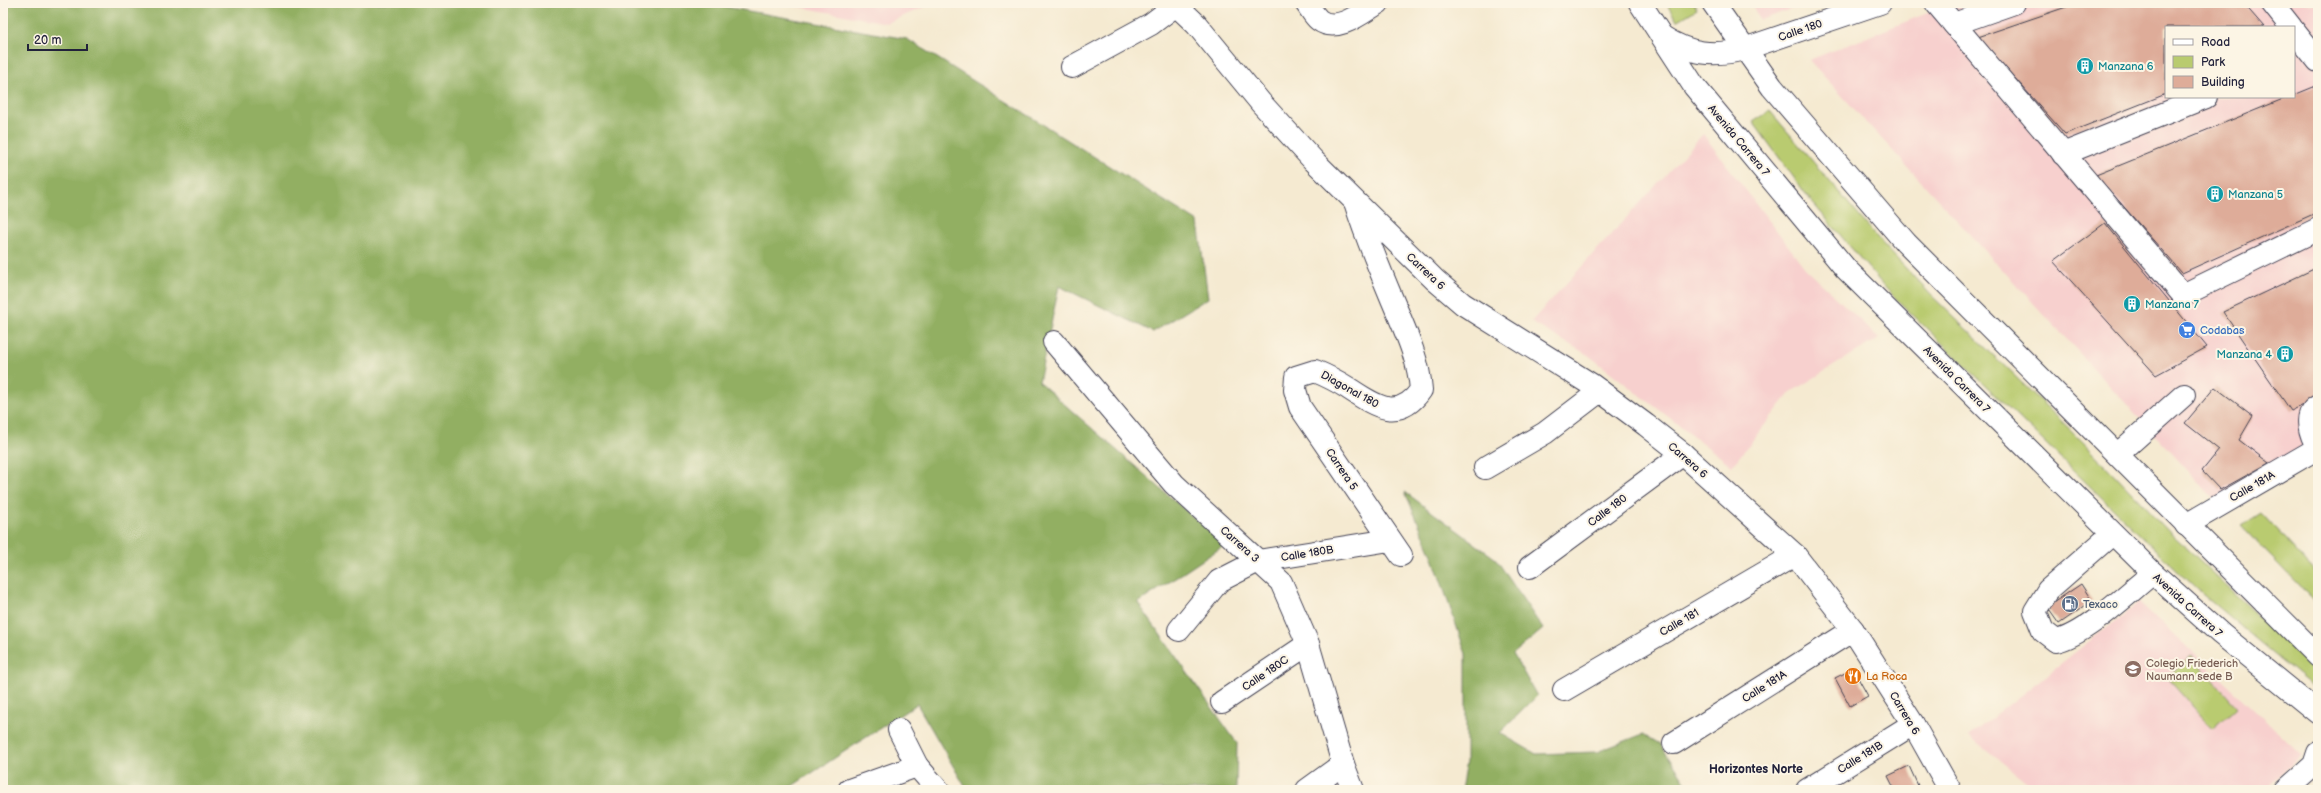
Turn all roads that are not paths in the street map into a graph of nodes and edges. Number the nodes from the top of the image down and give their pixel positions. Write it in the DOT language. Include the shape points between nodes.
graph roads {
  1 [pos="1306,3"];
  2 [pos="1378,3"];
  3 [pos="1640,3"];
  4 [pos="1713,3"];
  5 [pos="1880,3"];
  6 [pos="1936,3"];
  7 [pos="2014,3"];
  8 [pos="2272,3"];
  9 [pos="1175,4"];
  10 [pos="1954,24"];
  11 [pos="2290,26"];
  12 [pos="2295,33"];
  13 [pos="1661,36"];
  14 [pos="1744,49"];
  15 [pos="2311,57"];
  16 [pos="1072,67"];
  17 [pos="2204,98"];
  18 [pos="2064,154"];
  19 [pos="1354,200"];
  20 [pos="2318,230"];
  21 [pos="1054,342"];
  22 [pos="1296,377"];
  23 [pos="1421,390"];
  24 [pos="1600,391"];
  25 [pos="2184,395"];
  26 [pos="2318,406"];
  27 [pos="2318,448"];
  28 [pos="1683,454"];
  29 [pos="2118,454"];
  30 [pos="1485,468"];
  31 [pos="2186,525"];
  32 [pos="2112,534"];
  33 [pos="1395,548"];
  34 [pos="1794,554"];
  35 [pos="1258,561"];
  36 [pos="1530,567"];
  37 [pos="2153,573"];
  38 [pos="1179,630"];
  39 [pos="1853,630"];
  40 [pos="1308,644"];
  41 [pos="2318,656"];
  42 [pos="1564,690"];
  43 [pos="1222,702"];
  44 [pos="2318,713"];
  45 [pos="1913,724"];
  46 [pos="898,730"];
  47 [pos="1674,743"];
  48 [pos="2318,753"];
  49 [pos="1343,764"];
  50 [pos="917,766"];
  51 [pos="849,790"];
  52 [pos="938,790"];
  53 [pos="1307,790"];
  54 [pos="1353,790"];
  55 [pos="1807,790"];
  56 [pos="1950,790"];
  57 [pos="2286,790"];
  1 -- 2 [label="street" via="1319,21 1334,25 1352,19"];
  3 -- 13 [label="street, Avenida Carrera 7"];
  4 -- 14 [label="street"];
  5 -- 14 [label="street, Calle 180"];
  6 -- 10 [label="street"];
  7 -- 10 [label="street"];
  8 -- 11 [label="street"];
  9 -- 16 [label="street" via="1151,24"];
  9 -- 19 [label="street, Carrera 6" via="1196,24 1261,103"];
  10 -- 18 [label="street"];
  12 -- 15 [label="street"];
  13 -- 14 [label="street, Calle 180" via="1686,50 1700,53 1715,54"];
  13 -- 32 [label="street, Avenida Carrera 7" via="1694,86 1846,269"];
  14 -- 29 [label="street" via="1777,93 1906,243"];
  17 -- 18 [label="street"];
  18 -- 20 [label="street" via="2182,295"];
  19 -- 23 [label="street, Carrera 6" via="1367,239 1402,323 1420,376"];
  19 -- 24 [label="street, Carrera 6" via="1463,304"];
  21 -- 35 [label="street, Carrera 3" via="1174,484"];
  22 -- 23 [label="street, Diagonal 180" via="1315,370 1335,379 1374,405 1386,409 1408,405"];
  22 -- 33 [label="street, Carrera 5" via="1295,390 1300,407"];
  24 -- 28 [label="street, Carrera 6"];
  24 -- 30 [label="street" via="1545,433"];
  25 -- 29 [label="street"];
  26 -- 27 [label="street" via="2310,414 2308,421"];
  27 -- 31 [label="street, Calle 181A"];
  28 -- 34 [label="street, Carrera 6"];
  28 -- 36 [label="street, Calle 180"];
  29 -- 31 [label="street"];
  31 -- 41 [label="street"];
  32 -- 37 [label="street, Avenida Carrera 7"];
  32 -- 37 [label="street" via="2048,590 2035,611 2043,631 2056,641 2066,639"];
  33 -- 35 [label="street, Calle 180B"];
  34 -- 39 [label="street, Carrera 6"];
  34 -- 42 [label="street, Calle 181"];
  35 -- 38 [label="street, Calle 180B" via="1219,582"];
  35 -- 40 [label="street, Carrera 3" via="1281,582"];
  37 -- 44 [label="street, Avenida Carrera 7" via="2221,634"];
  39 -- 45 [label="street, Carrera 6"];
  39 -- 47 [label="street, Calle 181A"];
  40 -- 43 [label="street, Calle 180C"];
  40 -- 49 [label="street, Carrera 3"];
  45 -- 55 [label="street, Calle 181B"];
  45 -- 56 [label="street, Carrera 6"];
  46 -- 50 [label="street"];
  48 -- 57 [label="street" via="2314,765"];
  49 -- 53 [label="street"];
  49 -- 54 [label="street, Carrera 3"];
  50 -- 51 [label="street"];
  50 -- 52 [label="street"];
}
